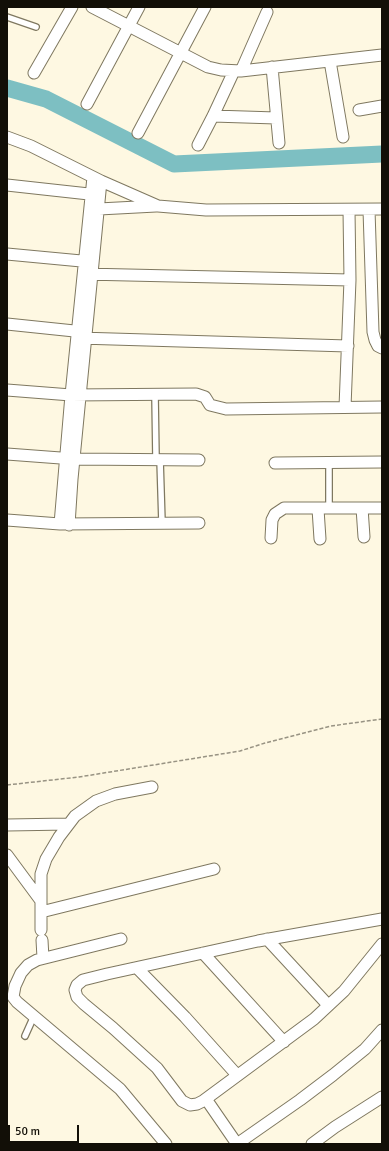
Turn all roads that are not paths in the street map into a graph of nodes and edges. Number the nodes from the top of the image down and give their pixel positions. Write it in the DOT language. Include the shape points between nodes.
graph roads {
  1 [pos="72,7"];
  2 [pos="92,7"];
  3 [pos="139,7"];
  4 [pos="206,7"];
  5 [pos="267,12"];
  6 [pos="7,17"];
  7 [pos="129,25"];
  8 [pos="36,27"];
  9 [pos="181,53"];
  10 [pos="382,55"];
  11 [pos="330,61"];
  12 [pos="272,68"];
  13 [pos="237,71"];
  14 [pos="34,73"];
  15 [pos="87,104"];
  16 [pos="382,106"];
  17 [pos="359,110"];
  18 [pos="213,116"];
  19 [pos="276,118"];
  20 [pos="138,133"];
  21 [pos="7,137"];
  22 [pos="343,137"];
  23 [pos="278,143"];
  24 [pos="198,145"];
  25 [pos="97,179"];
  26 [pos="7,185"];
  27 [pos="96,195"];
  28 [pos="158,206"];
  29 [pos="99,208"];
  30 [pos="382,209"];
  31 [pos="350,210"];
  32 [pos="369,210"];
  33 [pos="7,254"];
  34 [pos="89,262"];
  35 [pos="88,274"];
  36 [pos="350,280"];
  37 [pos="377,281"];
  38 [pos="7,324"];
  39 [pos="82,335"];
  40 [pos="348,346"];
  41 [pos="382,348"];
  42 [pos="7,390"];
  43 [pos="155,394"];
  44 [pos="76,395"];
  45 [pos="345,407"];
  46 [pos="382,407"];
  47 [pos="7,454"];
  48 [pos="70,459"];
  49 [pos="158,459"];
  50 [pos="199,460"];
  51 [pos="382,462"];
  52 [pos="275,463"];
  53 [pos="329,463"];
  54 [pos="362,508"];
  55 [pos="382,508"];
  56 [pos="324,509"];
  57 [pos="7,520"];
  58 [pos="162,523"];
  59 [pos="199,523"];
  60 [pos="64,524"];
  61 [pos="364,537"];
  62 [pos="271,538"];
  63 [pos="320,539"];
  64 [pos="152,787"];
  65 [pos="68,824"];
  66 [pos="7,825"];
  67 [pos="7,855"];
  68 [pos="214,869"];
  69 [pos="41,901"];
  70 [pos="41,912"];
  71 [pos="382,919"];
  72 [pos="122,939"];
  73 [pos="268,939"];
  74 [pos="382,944"];
  75 [pos="203,953"];
  76 [pos="43,958"];
  77 [pos="137,968"];
  78 [pos="328,1005"];
  79 [pos="34,1016"];
  80 [pos="382,1030"];
  81 [pos="24,1036"];
  82 [pos="284,1042"];
  83 [pos="237,1075"];
  84 [pos="382,1097"];
  85 [pos="206,1099"];
  86 [pos="166,1144"];
  87 [pos="237,1144"];
  88 [pos="312,1144"];
  1 -- 14 [label="street"];
  2 -- 7 [label="street"];
  3 -- 7 [label="street"];
  4 -- 9 [label="street"];
  5 -- 13 [label="street"];
  6 -- 8 [label="lane"];
  7 -- 9 [label="street"];
  7 -- 15 [label="street"];
  9 -- 13 [label="street" via="208,67"];
  9 -- 20 [label="street"];
  10 -- 11 [label="street"];
  11 -- 12 [label="street"];
  11 -- 22 [label="street"];
  12 -- 13 [label="street"];
  12 -- 19 [label="street"];
  13 -- 18 [label="street"];
  16 -- 17 [label="street"];
  18 -- 19 [label="street"];
  18 -- 24 [label="street"];
  19 -- 23 [label="street"];
  21 -- 25 [label="street"];
  25 -- 27 [label="street"];
  25 -- 28 [label="street"];
  26 -- 27 [label="street"];
  27 -- 29 [label="street"];
  27 -- 34 [label="street"];
  28 -- 29 [label="street"];
  28 -- 31 [label="street" via="206,210"];
  29 -- 34 [label="street"];
  30 -- 32 [label="street"];
  31 -- 32 [label="street"];
  31 -- 36 [label="street"];
  32 -- 37 [label="street"];
  33 -- 34 [label="street"];
  34 -- 35 [label="street"];
  35 -- 36 [label="street"];
  35 -- 39 [label="street"];
  36 -- 40 [label="street"];
  37 -- 41 [label="street" via="373,332 378,346"];
  38 -- 39 [label="street"];
  39 -- 40 [label="street"];
  39 -- 44 [label="street"];
  40 -- 45 [label="street"];
  42 -- 44 [label="street"];
  43 -- 44 [label="street"];
  43 -- 45 [label="street" via="202,395 210,405 226,409"];
  43 -- 49 [label="lane"];
  44 -- 48 [label="street"];
  45 -- 46 [label="street"];
  47 -- 48 [label="street"];
  48 -- 49 [label="street"];
  48 -- 60 [label="street"];
  49 -- 50 [label="street"];
  49 -- 58 [label="lane"];
  51 -- 53 [label="street"];
  52 -- 53 [label="street"];
  53 -- 56 [label="lane"];
  54 -- 55 [label="street"];
  54 -- 56 [label="street"];
  54 -- 61 [label="street"];
  56 -- 62 [label="street" via="279,510 272,520"];
  56 -- 63 [label="street"];
  57 -- 60 [label="street"];
  58 -- 59 [label="street"];
  58 -- 60 [label="street"];
  64 -- 65 [label="street" via="115,794 96,801"];
  65 -- 66 [label="street"];
  65 -- 69 [label="street" via="46,859 41,874"];
  67 -- 69 [label="street"];
  68 -- 70 [label="street"];
  69 -- 70 [label="street"];
  70 -- 76 [label="street"];
  71 -- 73 [label="street"];
  72 -- 76 [label="street"];
  73 -- 75 [label="street"];
  73 -- 78 [label="street"];
  74 -- 78 [label="street" via="344,991"];
  75 -- 77 [label="street"];
  75 -- 82 [label="street"];
  76 -- 79 [label="street" via="28,965 17,979 13,993 17,1002"];
  77 -- 83 [label="street"];
  77 -- 85 [label="street" via="82,980 77,985 77,997 157,1068 182,1101 190,1105"];
  78 -- 82 [label="street"];
  79 -- 81 [label="lane"];
  79 -- 86 [label="street" via="120,1089"];
  80 -- 87 [label="street" via="365,1049 333,1075"];
  82 -- 83 [label="street"];
  83 -- 85 [label="street"];
  84 -- 88 [label="street" via="335,1126"];
  85 -- 87 [label="street"];
}
